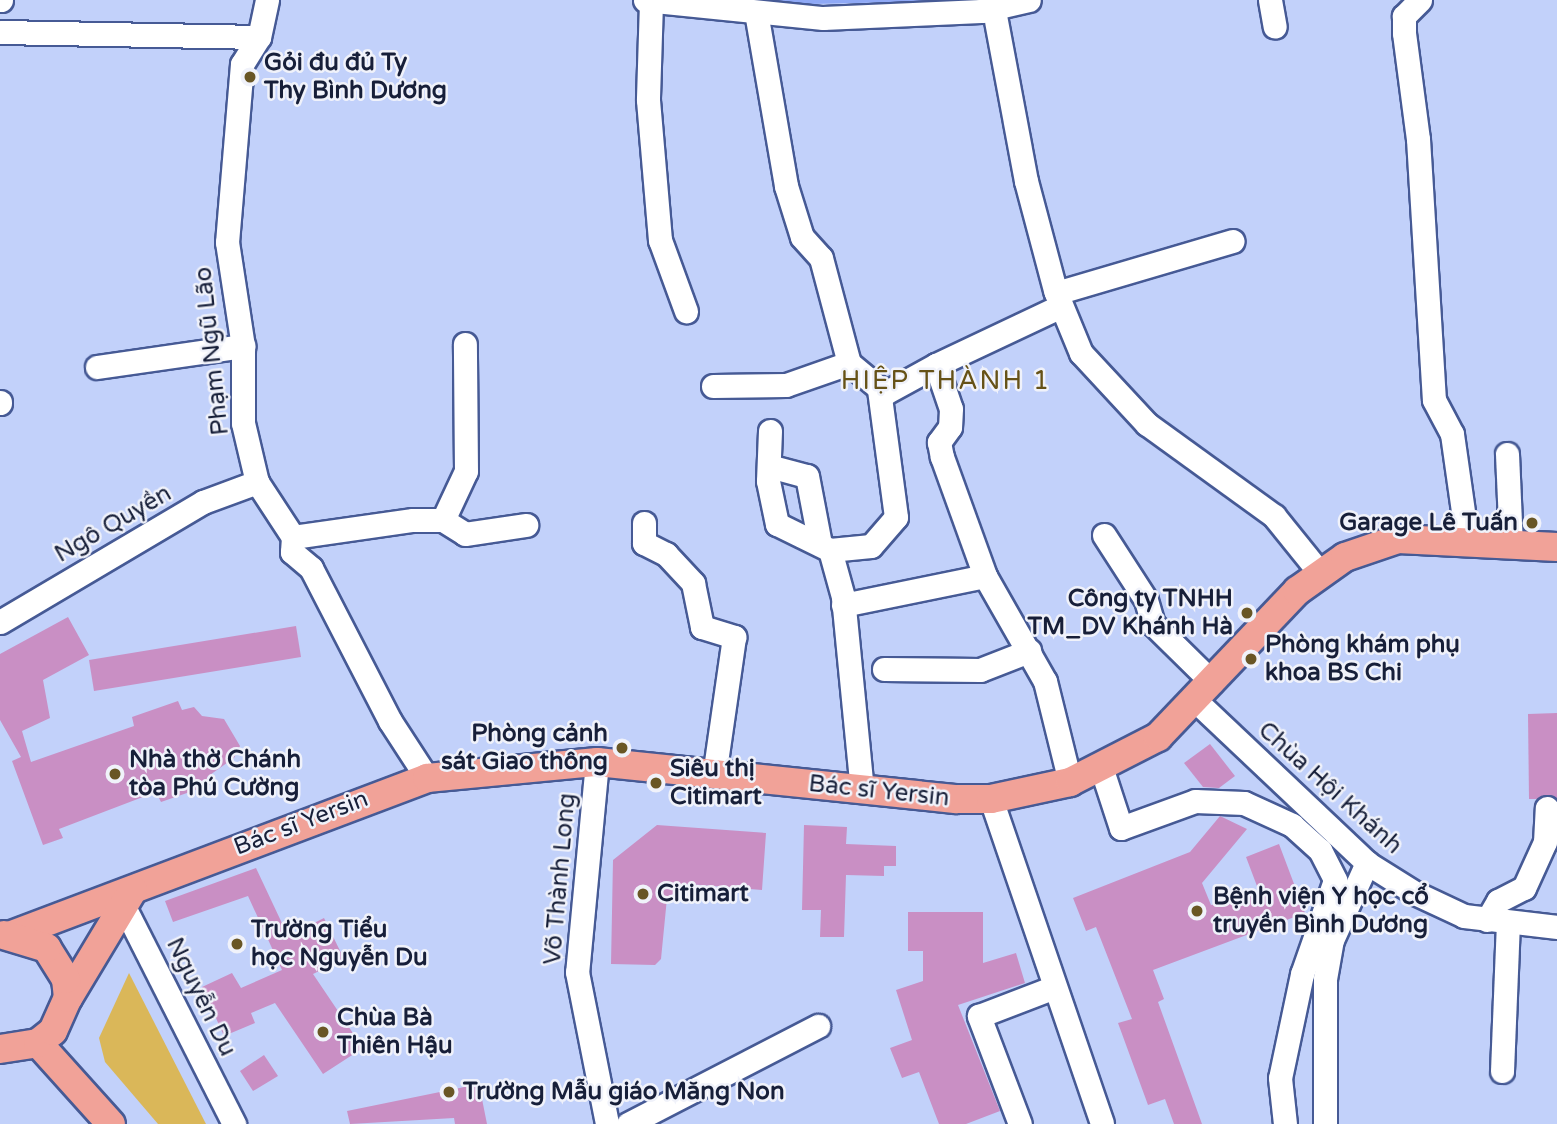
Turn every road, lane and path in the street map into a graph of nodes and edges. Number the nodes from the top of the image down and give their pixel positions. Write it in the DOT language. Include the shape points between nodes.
graph roads {
  1 [pos="267,0"];
  2 [pos="1029,0"];
  3 [pos="1270,0"];
  4 [pos="1420,0"];
  5 [pos="648,1"];
  6 [pos="984,6"];
  7 [pos="756,12"];
  8 [pos="1275,27"];
  9 [pos="0,32"];
  10 [pos="259,37"];
  11 [pos="1233,241"];
  12 [pos="1059,299"];
  13 [pos="687,312"];
  14 [pos="465,344"];
  15 [pos="243,346"];
  16 [pos="849,363"];
  17 [pos="936,365"];
  18 [pos="97,367"];
  19 [pos="713,386"];
  20 [pos="879,389"];
  21 [pos="770,431"];
  22 [pos="1507,454"];
  23 [pos="769,466"];
  24 [pos="257,482"];
  25 [pos="443,520"];
  26 [pos="644,523"];
  27 [pos="526,525"];
  28 [pos="1104,535"];
  29 [pos="293,537"];
  30 [pos="1467,539"];
  31 [pos="1511,544"];
  32 [pos="825,547"];
  33 [pos="1557,547"];
  34 [pos="1320,573"];
  35 [pos="985,576"];
  36 [pos="843,605"];
  37 [pos="0,622"];
  38 [pos="1029,651"];
  39 [pos="884,669"];
  40 [pos="1205,692"];
  41 [pos="597,762"];
  42 [pos="1102,770"];
  43 [pos="714,775"];
  44 [pos="427,778"];
  45 [pos="1070,782"];
  46 [pos="862,790"];
  47 [pos="991,799"];
  48 [pos="1547,807"];
  49 [pos="1367,863"];
  50 [pos="125,897"];
  51 [pos="1498,921"];
  52 [pos="1557,927"];
  53 [pos="6,935"];
  54 [pos="1055,987"];
  55 [pos="68,998"];
  56 [pos="818,1026"];
  57 [pos="38,1043"];
  58 [pos="0,1049"];
  59 [pos="1503,1071"];
  60 [pos="111,1124"];
  61 [pos="234,1124"];
  62 [pos="607,1124"];
  63 [pos="628,1124"];
  64 [pos="1020,1124"];
  65 [pos="1102,1124"];
  66 [pos="1285,1124"];
  67 [pos="1325,1124"];
  1 -- 10 [label="street, Phạm Ngũ Lão"];
  2 -- 6 [label="street"];
  3 -- 8 [label="street"];
  4 -- 30 [label="street" via="1404,16 1404,33 1418,139 1434,400 1452,434"];
  5 -- 7 [label="street"];
  5 -- 13 [label="street" via="648,100 660,240"];
  6 -- 7 [label="street" via="822,18"];
  6 -- 12 [label="street"];
  7 -- 16 [label="street" via="786,186 802,237 821,258"];
  9 -- 10 [label="street"];
  10 -- 15 [label="street, Phạm Ngũ Lão" via="242,64 228,242"];
  11 -- 12 [label="street"];
  12 -- 17 [label="street"];
  12 -- 34 [label="street" via="1081,353 1147,424 1274,516"];
  14 -- 25 [label="street" via="466,471 454,508"];
  15 -- 18 [label="street"];
  15 -- 24 [label="street, Phạm Ngũ Lão" via="243,423"];
  16 -- 19 [label="street" via="786,385"];
  16 -- 20 [label="street"];
  17 -- 20 [label="street" via="898,388"];
  17 -- 35 [label="street" via="951,409 941,450"];
  20 -- 32 [label="street" via="895,517 870,546"];
  21 -- 23 [label="street"];
  22 -- 31 [label="street"];
  23 -- 32 [label="street" via="777,524"];
  23 -- 32 [label="street" via="807,476"];
  24 -- 29 [label="street, Phạm Ngũ Lão"];
  24 -- 37 [label="street, Ngô Quyền" via="203,502"];
  25 -- 27 [label="street" via="465,534"];
  25 -- 29 [label="street"];
  26 -- 43 [label="street" via="644,543 666,555 693,583 702,626 734,637"];
  28 -- 40 [label="street, Chùa Hội Khánh" via="1146,600 1153,624"];
  29 -- 44 [label="street, Phạm Ngũ Lão" via="292,552 311,568 390,721"];
  30 -- 31 [label="main road, Bác sĩ Yersin"];
  30 -- 34 [label="main road, Bác sĩ Yersin" via="1398,540"];
  31 -- 33 [label="main road, Bác sĩ Yersin"];
  32 -- 36 [label="street"];
  34 -- 40 [label="main road, Bác sĩ Yersin"];
  35 -- 36 [label="street"];
  35 -- 38 [label="street"];
  36 -- 46 [label="street"];
  38 -- 39 [label="street" via="980,670"];
  38 -- 45 [label="street" via="1045,681"];
  40 -- 42 [label="main road, Bác sĩ Yersin" via="1158,737"];
  40 -- 49 [label="street, Chùa Hội Khánh"];
  41 -- 43 [label="main road, Bác sĩ Yersin"];
  41 -- 44 [label="main road, Bác sĩ Yersin"];
  41 -- 62 [label="street, Võ Thành Long" via="577,972"];
  42 -- 45 [label="main road, Bác sĩ Yersin"];
  42 -- 66 [label="street" via="1121,828 1195,801 1244,803 1292,825 1320,850 1335,880 1302,974 1280,1078"];
  43 -- 46 [label="main road, Bác sĩ Yersin"];
  44 -- 50 [label="main road, Bác sĩ Yersin"];
  45 -- 47 [label="main road, Bác sĩ Yersin"];
  46 -- 47 [label="main road, Bác sĩ Yersin"];
  47 -- 54 [label="street"];
  48 -- 51 [label="street" via="1545,842 1534,869 1524,888 1498,901"];
  49 -- 51 [label="street, Chùa Hội Khánh" via="1451,911"];
  49 -- 67 [label="street" via="1332,940 1325,979"];
  50 -- 53 [label="main road, Bác sĩ Yersin"];
  50 -- 55 [label="main road"];
  50 -- 61 [label="street, Nguyễn Du"];
  51 -- 52 [label="street, Chùa Hội Khánh"];
  51 -- 59 [label="street"];
  53 -- 55 [label="main road" via="47,948 66,979"];
  54 -- 64 [label="street" via="979,1016"];
  54 -- 65 [label="street"];
  55 -- 57 [label="main road" via="53,1031"];
  56 -- 63 [label="street"];
  57 -- 58 [label="main road"];
  57 -- 60 [label="main road"];
}
